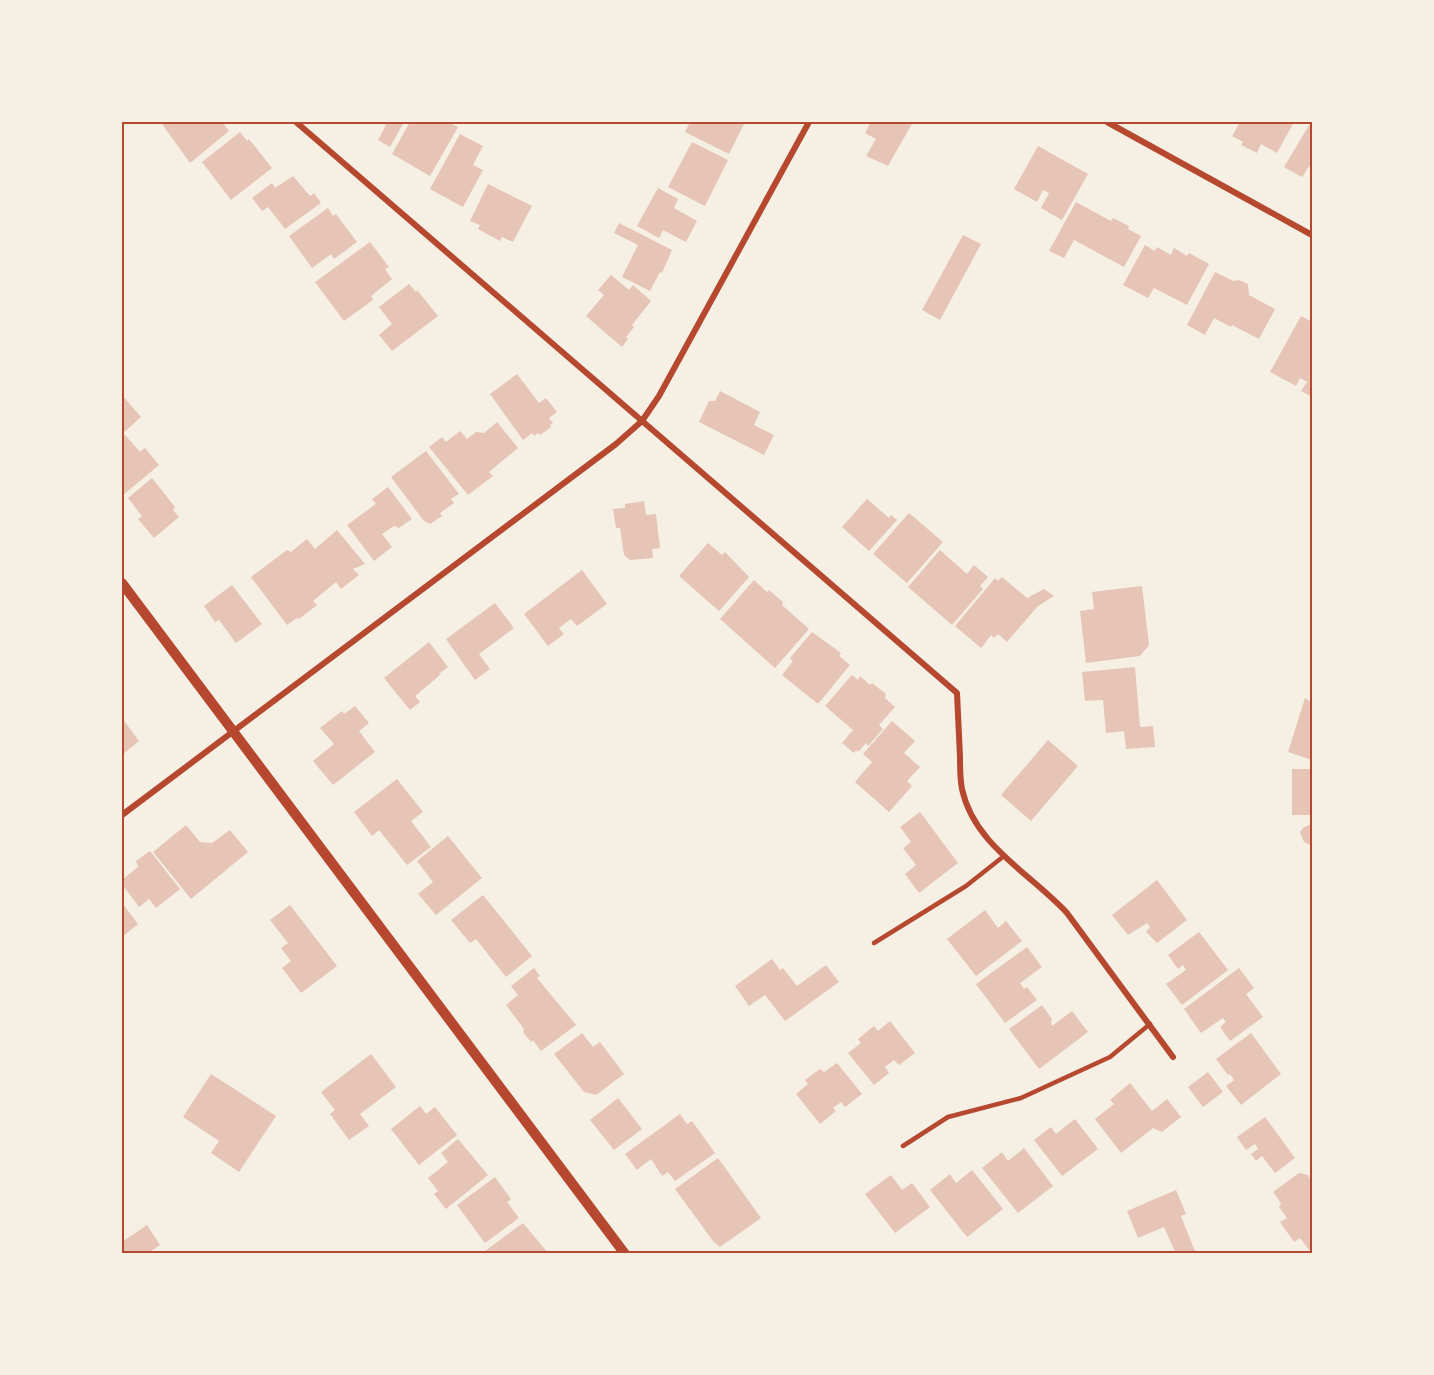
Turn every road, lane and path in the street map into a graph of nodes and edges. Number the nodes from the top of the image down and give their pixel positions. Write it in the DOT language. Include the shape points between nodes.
graph roads {
  1 [pos="296,122"];
  2 [pos="809,122"];
  3 [pos="1107,122"];
  4 [pos="1312,235"];
  5 [pos="642,421"];
  6 [pos="122,583"];
  7 [pos="233,731"];
  8 [pos="122,815"];
  9 [pos="1004,856"];
  10 [pos="874,943"];
  11 [pos="1150,1024"];
  12 [pos="1173,1057"];
  13 [pos="903,1146"];
  14 [pos="625,1254"];
  1 -- 5 [label="street"];
  2 -- 5 [label="street"];
  3 -- 4 [label="street"];
  5 -- 7 [label="street"];
  5 -- 9 [label="street" via="957,693 961,787 975,823"];
  6 -- 7 [label="street"];
  7 -- 8 [label="street"];
  7 -- 14 [label="street"];
  9 -- 10 [label="lane" via="966,886"];
  9 -- 11 [label="street" via="1067,913"];
  11 -- 12 [label="street"];
  11 -- 13 [label="lane" via="1110,1057 1021,1098 948,1117"];
}
